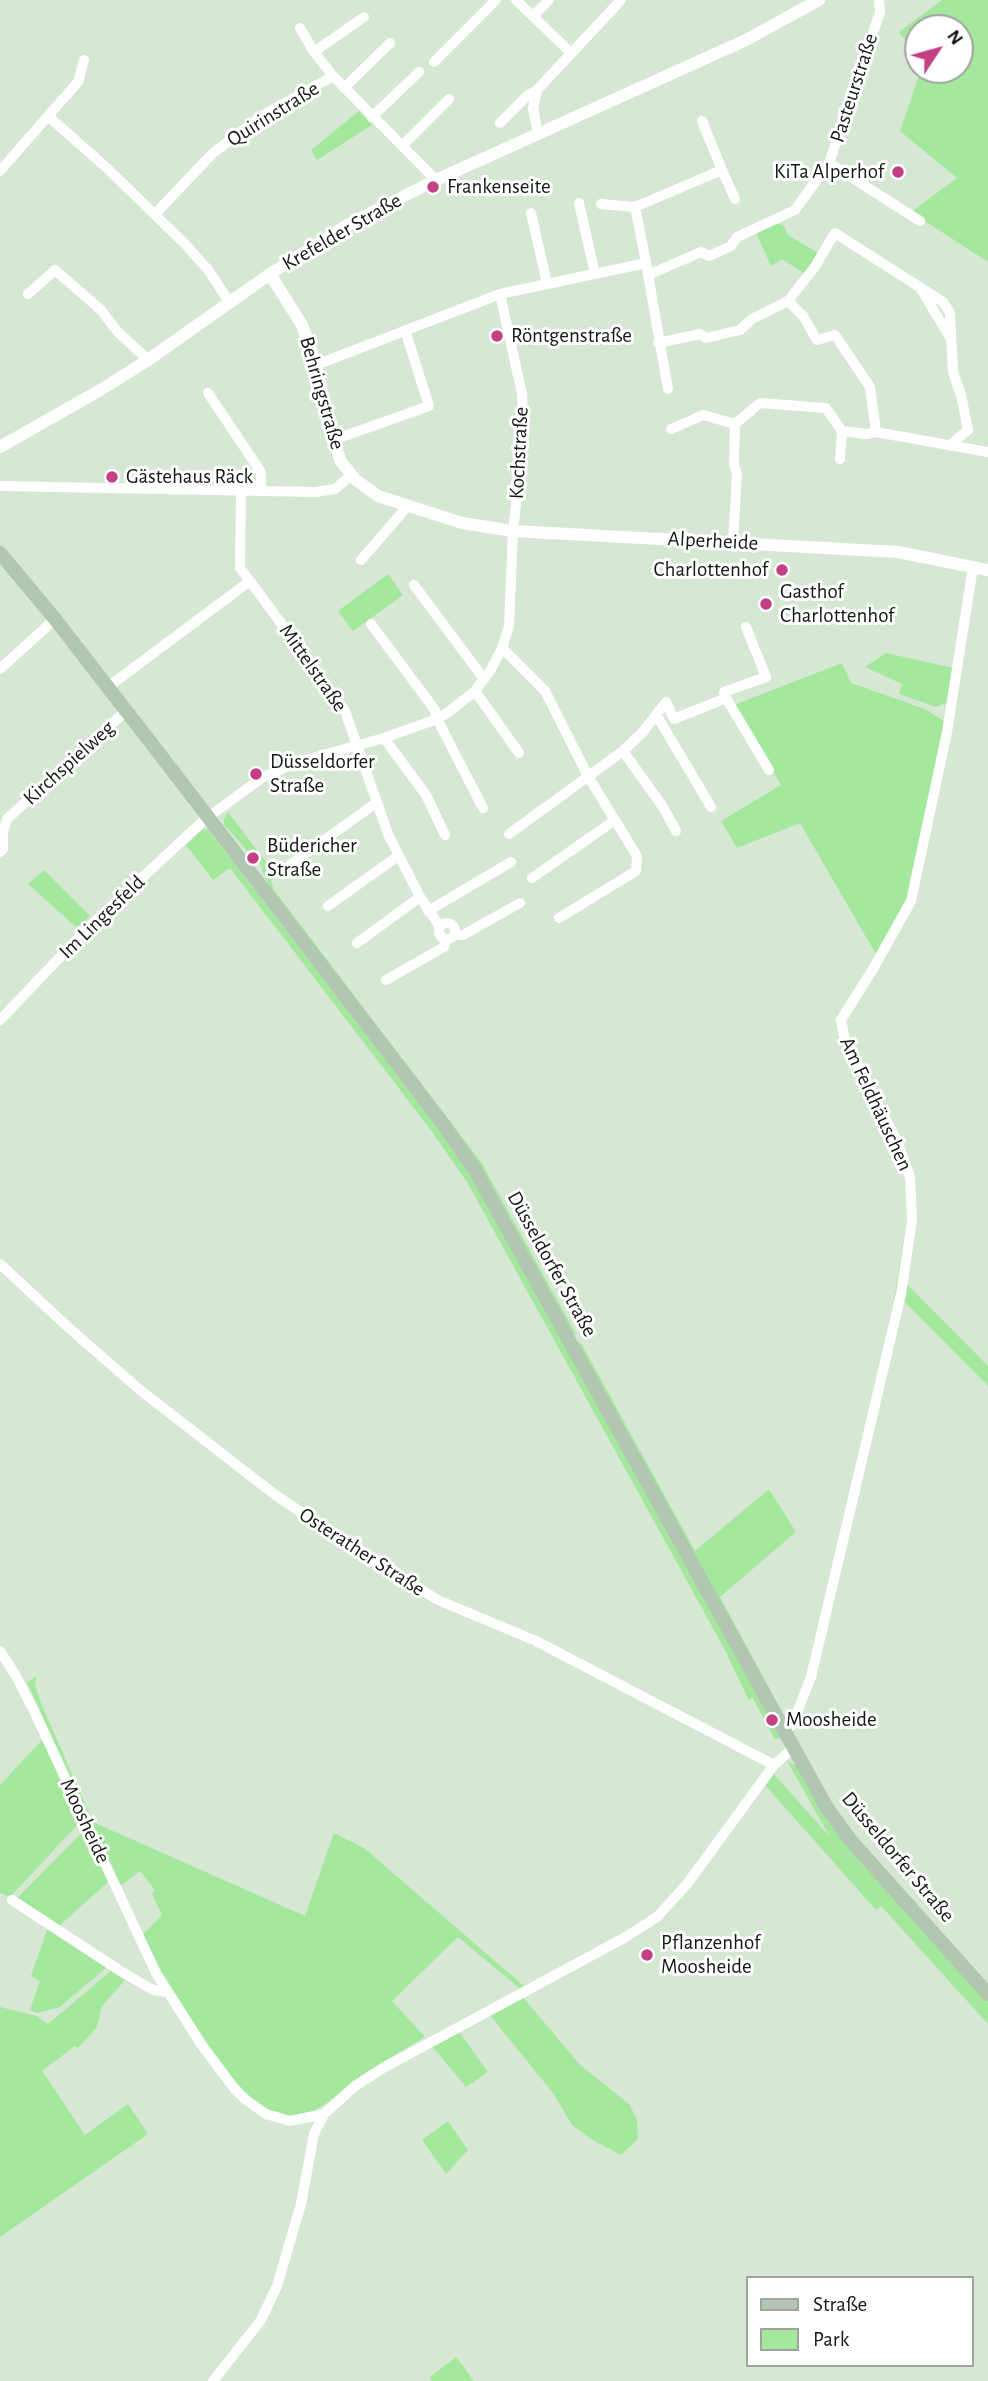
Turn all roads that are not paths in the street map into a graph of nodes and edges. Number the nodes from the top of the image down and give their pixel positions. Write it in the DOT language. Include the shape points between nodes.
graph roads {
  1 [pos="496,0"];
  2 [pos="516,0"];
  3 [pos="549,0"];
  4 [pos="621,0"];
  5 [pos="819,0"];
  6 [pos="879,0"];
  7 [pos="533,16"];
  8 [pos="364,17"];
  9 [pos="300,28"];
  10 [pos="390,43"];
  11 [pos="314,52"];
  12 [pos="571,53"];
  13 [pos="84,60"];
  14 [pos="434,62"];
  15 [pos="419,72"];
  16 [pos="333,76"];
  17 [pos="344,88"];
  18 [pos="537,90"];
  19 [pos="449,99"];
  20 [pos="48,116"];
  21 [pos="372,117"];
  22 [pos="702,121"];
  23 [pos="500,122"];
  24 [pos="538,133"];
  25 [pos="402,146"];
  26 [pos="829,163"];
  27 [pos="722,170"];
  28 [pos="0,171"];
  29 [pos="436,180"];
  30 [pos="735,199"];
  31 [pos="579,203"];
  32 [pos="601,204"];
  33 [pos="635,207"];
  34 [pos="531,213"];
  35 [pos="155,214"];
  36 [pos="920,221"];
  37 [pos="646,263"];
  38 [pos="270,274"];
  39 [pos="595,274"];
  40 [pos="648,275"];
  41 [pos="547,284"];
  42 [pos="28,294"];
  43 [pos="500,295"];
  44 [pos="788,301"];
  45 [pos="230,303"];
  46 [pos="405,330"];
  47 [pos="658,343"];
  48 [pos="148,360"];
  49 [pos="316,365"];
  50 [pos="668,389"];
  51 [pos="208,393"];
  52 [pos="736,424"];
  53 [pos="671,429"];
  54 [pos="968,430"];
  55 [pos="842,431"];
  56 [pos="876,432"];
  57 [pos="333,440"];
  58 [pos="951,444"];
  59 [pos="0,447"];
  60 [pos="975,450"];
  61 [pos="988,452"];
  62 [pos="840,459"];
  63 [pos="351,475"];
  64 [pos="0,486"];
  65 [pos="241,491"];
  66 [pos="261,491"];
  67 [pos="407,507"];
  68 [pos="513,531"];
  69 [pos="733,542"];
  70 [pos="0,553"];
  71 [pos="361,560"];
  72 [pos="974,567"];
  73 [pos="988,570"];
  74 [pos="250,581"];
  75 [pos="414,584"];
  76 [pos="55,619"];
  77 [pos="371,624"];
  78 [pos="746,627"];
  79 [pos="502,648"];
  80 [pos="0,669"];
  81 [pos="484,678"];
  82 [pos="108,687"];
  83 [pos="475,691"];
  84 [pos="726,698"];
  85 [pos="127,711"];
  86 [pos="657,716"];
  87 [pos="437,719"];
  88 [pos="384,738"];
  89 [pos="358,745"];
  90 [pos="623,751"];
  91 [pos="519,753"];
  92 [pos="769,770"];
  93 [pos="589,778"];
  94 [pos="376,803"];
  95 [pos="711,807"];
  96 [pos="483,808"];
  97 [pos="208,817"];
  98 [pos="615,820"];
  99 [pos="676,831"];
  100 [pos="509,834"];
  101 [pos="445,835"];
  102 [pos="0,852"];
  103 [pos="398,856"];
  104 [pos="511,862"];
  105 [pos="291,864"];
  106 [pos="532,878"];
  107 [pos="420,897"];
  108 [pos="520,903"];
  109 [pos="328,906"];
  110 [pos="428,911"];
  111 [pos="559,918"];
  112 [pos="450,937"];
  113 [pos="357,943"];
  114 [pos="386,980"];
  115 [pos="0,1020"];
  116 [pos="0,1264"];
  117 [pos="0,1651"];
  118 [pos="784,1731"];
  119 [pos="793,1748"];
  120 [pos="774,1765"];
  121 [pos="12,1900"];
  122 [pos="167,1992"];
  123 [pos="988,1994"];
  124 [pos="324,2114"];
  125 [pos="213,2381"];
  1 -- 14 [label="street"];
  2 -- 7 [label="street"];
  3 -- 7 [label="street"];
  4 -- 12 [label="street"];
  5 -- 24 [label="street, Krefelder Straße" via="746,40"];
  6 -- 26 [label="street, Pasteurstraße" via="880,12"];
  7 -- 12 [label="street"];
  8 -- 11 [label="street"];
  9 -- 11 [label="street"];
  10 -- 17 [label="street"];
  11 -- 16 [label="street"];
  12 -- 18 [label="street"];
  13 -- 20 [label="street" via="78,82"];
  15 -- 21 [label="street"];
  16 -- 17 [label="street"];
  16 -- 35 [label="street, Quirinstraße" via="263,115 213,153"];
  17 -- 21 [label="street"];
  18 -- 23 [label="street"];
  18 -- 24 [label="street" via="533,109"];
  19 -- 25 [label="street"];
  20 -- 28 [label="street"];
  20 -- 35 [label="street"];
  21 -- 25 [label="street"];
  22 -- 27 [label="street"];
  24 -- 29 [label="street, Krefelder Straße"];
  25 -- 29 [label="street"];
  26 -- 36 [label="street"];
  26 -- 40 [label="street, Pasteurstraße" via="796,210 737,237 731,246 709,256 701,252"];
  27 -- 30 [label="street"];
  27 -- 33 [label="street"];
  29 -- 38 [label="street, Krefelder Straße" via="349,225"];
  31 -- 39 [label="street"];
  32 -- 33 [label="street"];
  33 -- 37 [label="street"];
  34 -- 41 [label="street"];
  35 -- 45 [label="street" via="209,271"];
  37 -- 39 [label="street"];
  37 -- 40 [label="street"];
  38 -- 45 [label="street, Krefelder Straße"];
  38 -- 49 [label="street, Behringstraße" via="302,325"];
  39 -- 41 [label="street"];
  40 -- 47 [label="street"];
  41 -- 43 [label="street"];
  42 -- 48 [label="street" via="55,270"];
  43 -- 46 [label="street"];
  43 -- 68 [label="street, Kochstraße" via="524,422"];
  44 -- 47 [label="street" via="740,330"];
  44 -- 54 [label="street" via="835,233 919,285 952,342 953,372"];
  44 -- 56 [label="street" via="817,340 835,335 870,387"];
  45 -- 48 [label="street, Krefelder Straße"];
  46 -- 49 [label="street"];
  46 -- 57 [label="street" via="429,407"];
  47 -- 50 [label="street"];
  48 -- 59 [label="street, Krefelder Straße"];
  49 -- 57 [label="street, Behringstraße"];
  51 -- 66 [label="street" via="261,472"];
  52 -- 53 [label="street" via="703,415"];
  52 -- 55 [label="street" via="760,403 826,408"];
  52 -- 69 [label="street"];
  54 -- 58 [label="street"];
  54 -- 60 [label="street"];
  55 -- 56 [label="street"];
  55 -- 62 [label="street"];
  56 -- 58 [label="street"];
  57 -- 63 [label="street, Behringstraße"];
  58 -- 60 [label="street"];
  60 -- 61 [label="street"];
  63 -- 66 [label="street" via="335,489"];
  63 -- 67 [label="street, Alperheide" via="378,496"];
  64 -- 65 [label="street"];
  65 -- 66 [label="street"];
  65 -- 74 [label="street, Mittelstraße" via="240,568"];
  67 -- 68 [label="street, Alperheide"];
  67 -- 71 [label="street"];
  68 -- 69 [label="street, Alperheide"];
  68 -- 79 [label="street" via="511,608"];
  69 -- 72 [label="street, Alperheide" via="898,552"];
  70 -- 76 [label="main road, Düsseldorfer Straße"];
  72 -- 73 [label="street, Alperheide"];
  72 -- 118 [label="street, Am Feldhäuschen" via="947,732 911,901 841,1020 845,1040 897,1141 910,1177 912,1220 901,1294 811,1677 792,1725"];
  74 -- 82 [label="street"];
  74 -- 89 [label="street, Mittelstraße" via="345,711"];
  75 -- 81 [label="street"];
  76 -- 80 [label="street"];
  76 -- 82 [label="main road, Düsseldorfer Straße"];
  77 -- 87 [label="street"];
  78 -- 84 [label="street" via="766,677 724,692"];
  79 -- 81 [label="street"];
  79 -- 93 [label="street" via="545,691"];
  81 -- 83 [label="street"];
  82 -- 85 [label="main road, Düsseldorfer Straße"];
  83 -- 87 [label="street"];
  83 -- 91 [label="street"];
  84 -- 86 [label="street" via="674,719 666,702"];
  84 -- 92 [label="street"];
  85 -- 97 [label="main road, Düsseldorfer Straße"];
  85 -- 102 [label="street, Kirchspielweg" via="7,818"];
  86 -- 90 [label="street"];
  86 -- 95 [label="street"];
  87 -- 88 [label="street"];
  87 -- 96 [label="street"];
  88 -- 89 [label="street"];
  88 -- 101 [label="street" via="426,795"];
  89 -- 94 [label="street, Mittelstraße"];
  89 -- 97 [label="street" via="263,777"];
  90 -- 93 [label="street"];
  90 -- 99 [label="street"];
  93 -- 98 [label="street"];
  93 -- 100 [label="street"];
  94 -- 103 [label="street, Mittelstraße"];
  94 -- 105 [label="street"];
  97 -- 115 [label="street, Im Lingesfeld" via="86,930"];
  97 -- 118 [label="main road, Düsseldorfer Straße" via="475,1170"];
  98 -- 106 [label="street"];
  98 -- 111 [label="street" via="637,856 636,872"];
  103 -- 107 [label="street, Mittelstraße"];
  103 -- 109 [label="street"];
  104 -- 110 [label="street"];
  107 -- 110 [label="street, Mittelstraße"];
  107 -- 113 [label="street"];
  108 -- 112 [label="street" via="463,935"];
  110 -- 112 [label="street, Mittelstraße" via="440,927 452,925"];
  112 -- 114 [label="street" via="443,947"];
  116 -- 120 [label="street, Osterather Straße" via="140,1390 274,1494 373,1561 438,1600 536,1641"];
  117 -- 122 [label="street, Moosheide" via="34,1711"];
  118 -- 119 [label="main road, Düsseldorfer Straße"];
  119 -- 120 [label="street"];
  119 -- 123 [label="main road, Düsseldorfer Straße" via="852,1842"];
  120 -- 124 [label="street" via="687,1884 657,1917 383,2068"];
  121 -- 122 [label="street" via="122,1972 153,1990"];
  122 -- 124 [label="street, Moosheide" via="220,2072 246,2100 284,2121"];
  124 -- 125 [label="street" via="314,2134 278,2286 261,2320"];
}
